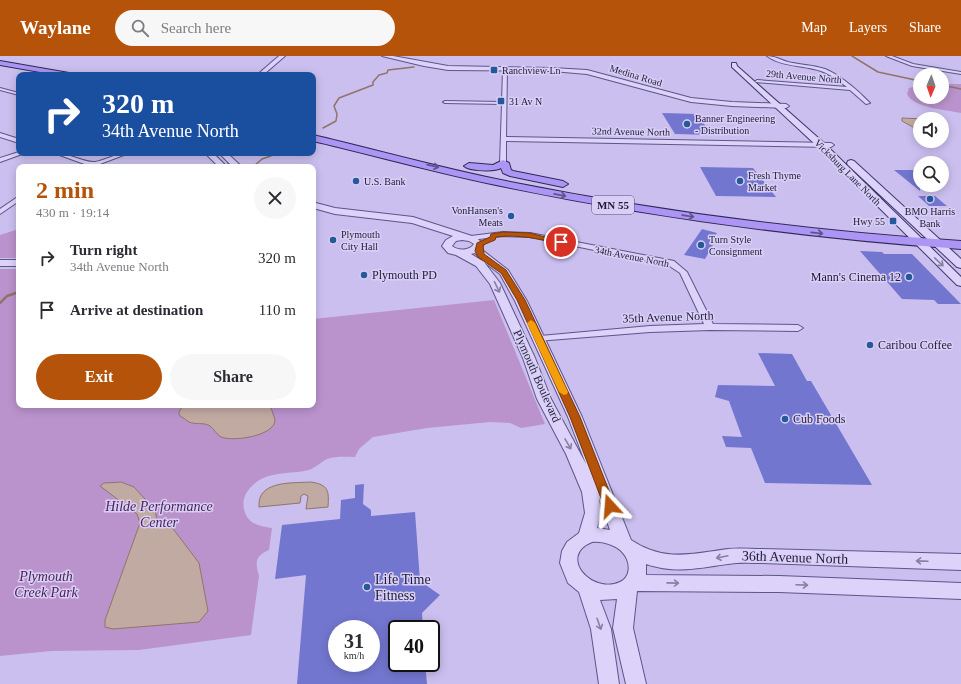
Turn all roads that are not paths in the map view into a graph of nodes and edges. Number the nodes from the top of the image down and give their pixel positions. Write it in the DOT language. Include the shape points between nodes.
graph roads {
  1 [pos="282,56"];
  2 [pos="289,56"];
  3 [pos="385,56"];
  4 [pos="769,56"];
  5 [pos="888,56"];
  6 [pos="0,63"];
  7 [pos="0,68"];
  8 [pos="504,69"];
  9 [pos="22,72"];
  10 [pos="52,72"];
  11 [pos="263,72"];
  12 [pos="271,72"];
  13 [pos="961,73"];
  14 [pos="757,82"];
  15 [pos="0,89"];
  16 [pos="850,89"];
  17 [pos="16,93"];
  18 [pos="446,102"];
  19 [pos="504,103"];
  20 [pos="868,103"];
  21 [pos="776,105"];
  22 [pos="786,106"];
  23 [pos="316,131"];
  24 [pos="0,135"];
  25 [pos="316,139"];
  26 [pos="503,139"];
  27 [pos="16,140"];
  28 [pos="821,145"];
  29 [pos="832,145"];
  30 [pos="16,155"];
  31 [pos="67,156"];
  32 [pos="117,156"];
  33 [pos="212,156"];
  34 [pos="226,156"];
  35 [pos="0,160"];
  36 [pos="503,163"];
  37 [pos="93,164"];
  38 [pos="221,164"];
  39 [pos="235,164"];
  40 [pos="469,166"];
  41 [pos="585,190"];
  42 [pos="16,200"];
  43 [pos="316,208"];
  44 [pos="316,208"];
  45 [pos="0,212"];
  46 [pos="865,227"];
  47 [pos="888,229"];
  48 [pos="906,230"];
  49 [pos="961,234"];
  50 [pos="921,237"];
  51 [pos="474,242"];
  52 [pos="937,243"];
  53 [pos="447,244"];
  54 [pos="961,245"];
  55 [pos="459,252"];
  56 [pos="0,263"];
  57 [pos="16,263"];
  58 [pos="961,265"];
  59 [pos="961,283"];
  60 [pos="710,327"];
  61 [pos="798,328"];
  62 [pos="540,339"];
  63 [pos="586,537"];
  64 [pos="627,546"];
  65 [pos="961,562"];
  66 [pos="631,585"];
  67 [pos="586,587"];
  68 [pos="961,591"];
  69 [pos="609,684"];
  70 [pos="636,684"];
  1 -- 11 [label="street"];
  2 -- 12 [label="street"];
  3 -- 8 [label="street, Medina Road" via="438,67"];
  4 -- 16 [label="street" via="825,71"];
  5 -- 13 [label="street" via="912,65"];
  6 -- 10 [label="main road"];
  7 -- 9 [label="main road"];
  8 -- 19 [label="street"];
  8 -- 21 [label="street, Medina Road" via="585,72 618,78 691,100"];
  14 -- 16 [label="street, 29th Avenue North"];
  14 -- 21 [label="main road, Vicksburg Lane North" via="732,62"];
  14 -- 22 [label="main road, Vicksburg Lane North"];
  15 -- 17 [label="street"];
  16 -- 20 [label="street"];
  18 -- 19 [label="street"];
  19 -- 26 [label="street"];
  21 -- 22 [label="street, Medina Road"];
  21 -- 28 [label="main road, Vicksburg Lane North"];
  22 -- 29 [label="main road, Vicksburg Lane North"];
  23 -- 40 [label="main road, MN 55"];
  24 -- 27 [label="street"];
  25 -- 50 [label="main road, MN 55, one-way" via="522,187 613,205 785,229"];
  26 -- 28 [label="street, 32nd Avenue North"];
  26 -- 36 [label="street"];
  28 -- 29 [label="street, 32nd Avenue North"];
  28 -- 48 [label="main road, Vicksburg Lane North"];
  29 -- 50 [label="main road, Vicksburg Lane North"];
  30 -- 35 [label="street"];
  31 -- 37 [label="street"];
  32 -- 37 [label="street"];
  33 -- 38 [label="street"];
  34 -- 39 [label="street"];
  36 -- 40 [label="main road" via="495,168"];
  36 -- 41 [label="main road" via="510,173"];
  40 -- 41 [label="main road, MN 55"];
  41 -- 46 [label="main road, MN 55" via="722,212"];
  42 -- 45 [label="street"];
  43 -- 51 [label="street" via="413,220"];
  44 -- 53 [label="street" via="428,229 445,238"];
  47 -- 48 [label="main road, MN 55"];
  48 -- 50 [label="main road, MN 55"];
  49 -- 50 [label="main road, MN 55"];
  50 -- 52 [label="main road, MN 55"];
  50 -- 59 [label="main road, Vicksburg Lane North, one-way"];
  51 -- 53 [label="street" via="456,238"];
  51 -- 55 [label="street" via="470,252"];
  51 -- 60 [label="street, 34th Avenue North" via="492,238 494,235 530,235 670,263 683,272"];
  51 -- 62 [label="street, Plymouth Boulevard" via="481,255 504,272 511,282"];
  52 -- 54 [label="main road, MN 55"];
  52 -- 58 [label="main road"];
  53 -- 55 [label="street, Plymouth Boulevard" via="449,249"];
  55 -- 63 [label="street, Plymouth Boulevard, one-way" via="480,264 495,283 529,358 544,399 583,473 590,492 593,513"];
  56 -- 57 [label="street"];
  60 -- 61 [label="street, 35th Avenue North"];
  60 -- 62 [label="street, 35th Avenue North" via="623,331"];
  62 -- 64 [label="street, Plymouth Boulevard" via="575,417"];
  63 -- 64 [label="street" via="605,535"];
  63 -- 67 [label="street" via="576,544 569,555 569,563 575,578"];
  65 -- 64 [label="street, 36th Avenue North, one-way" via="731,556 684,563 662,562"];
  64 -- 66 [label="street" via="638,563 637,577"];
  66 -- 67 [label="street" via="621,591 604,593"];
  66 -- 68 [label="street, one-way" via="779,584"];
  66 -- 70 [label="street" via="623,628"];
  67 -- 69 [label="street, one-way" via="601,629"];
}
